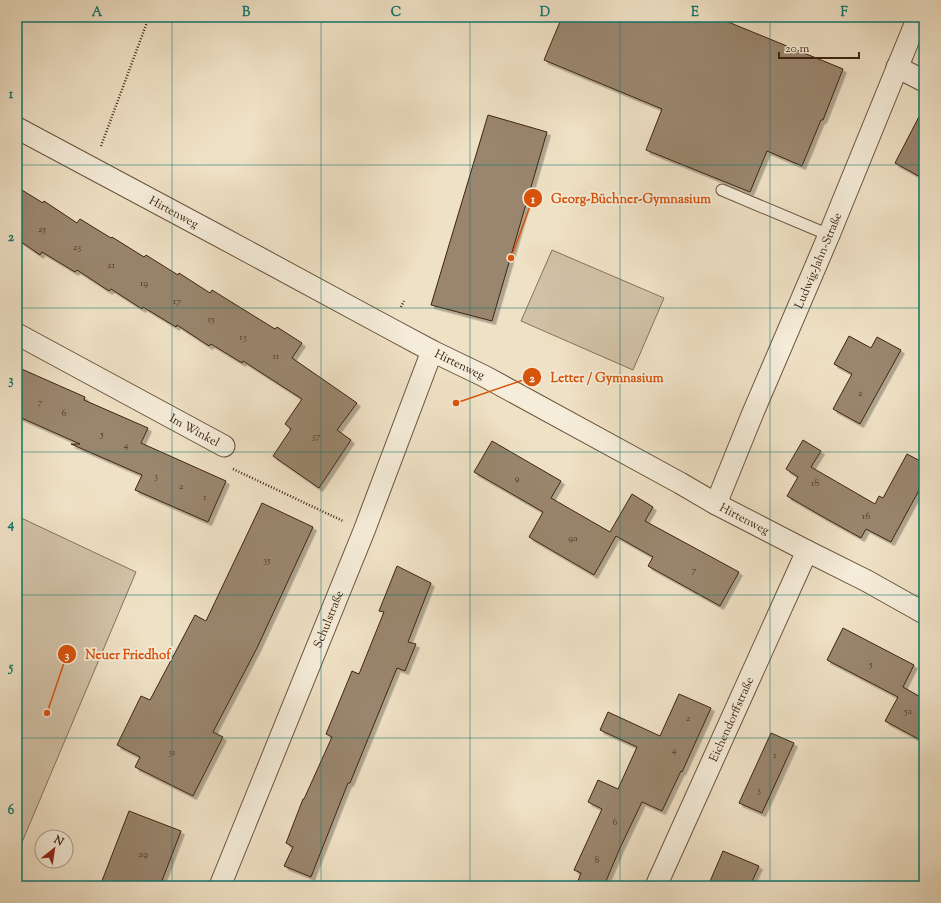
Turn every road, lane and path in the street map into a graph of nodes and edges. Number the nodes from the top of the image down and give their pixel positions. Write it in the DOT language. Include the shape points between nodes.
graph roads {
  1 [pos="149,17"];
  2 [pos="918,17"];
  3 [pos="898,67"];
  4 [pos="924,81"];
  5 [pos="17,128"];
  6 [pos="93,169"];
  7 [pos="722,190"];
  8 [pos="829,235"];
  9 [pos="17,334"];
  10 [pos="432,351"];
  11 [pos="224,446"];
  12 [pos="716,504"];
  13 [pos="364,531"];
  14 [pos="807,551"];
  15 [pos="924,612"];
  16 [pos="220,886"];
  17 [pos="656,886"];
  1 -- 6 [label="path"];
  2 -- 3 [label="street, Ludwig-Jahn-Straße"];
  3 -- 4 [label="street"];
  3 -- 8 [label="street, Ludwig-Jahn-Straße"];
  5 -- 6 [label="street, Hirtenweg"];
  6 -- 10 [label="street, Hirtenweg"];
  7 -- 8 [label="lane"];
  8 -- 12 [label="street, Ludwig-Jahn-Straße"];
  9 -- 11 [label="street, Im Winkel"];
  10 -- 12 [label="street, Hirtenweg" via="484,376"];
  10 -- 13 [label="street, Schulstraße"];
  11 -- 13 [label="path, Im Winkel" via="233,469"];
  12 -- 14 [label="street, Hirtenweg"];
  13 -- 16 [label="street, Schulstraße"];
  14 -- 15 [label="street, Hirtenweg"];
  14 -- 17 [label="street, Eichendorffstraße"];
}
